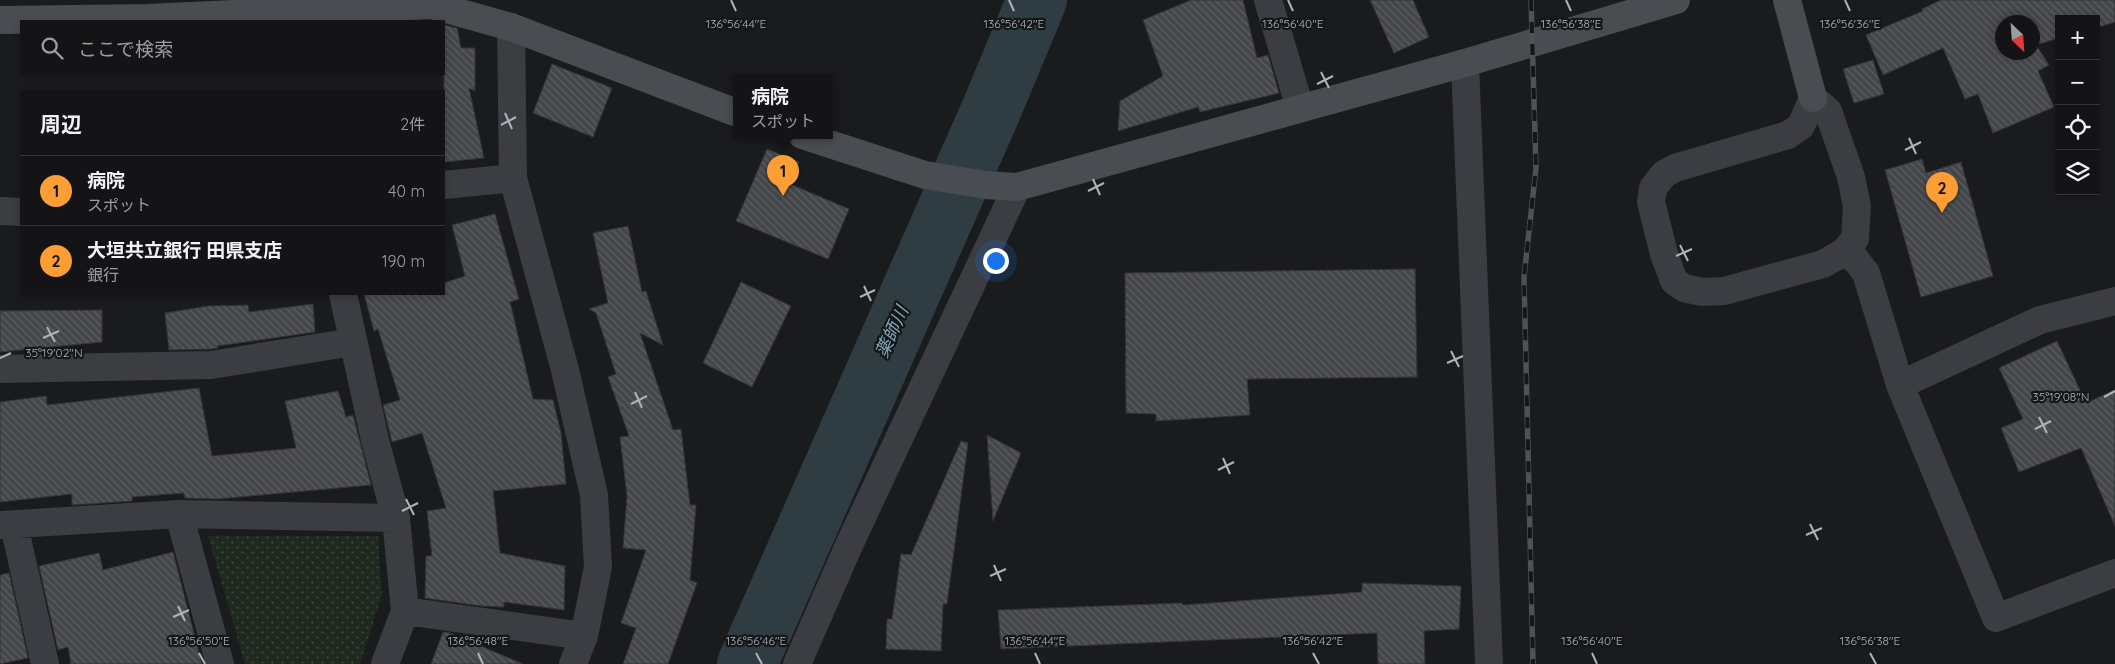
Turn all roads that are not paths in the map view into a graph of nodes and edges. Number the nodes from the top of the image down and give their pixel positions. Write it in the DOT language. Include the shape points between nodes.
graph roads {
  1 [pos="1268,0"];
  2 [pos="1676,0"];
  3 [pos="1787,0"];
  4 [pos="296,6"];
  5 [pos="0,20"];
  6 [pos="511,27"];
  7 [pos="1465,63"];
  8 [pos="1813,98"];
  9 [pos="1300,108"];
  10 [pos="733,111"];
  11 [pos="814,139"];
  12 [pos="513,178"];
  13 [pos="445,185"];
  14 [pos="1017,187"];
  15 [pos="0,211"];
  16 [pos="20,212"];
  17 [pos="1844,252"];
  18 [pos="343,295"];
  19 [pos="2115,301"];
  20 [pos="353,342"];
  21 [pos="0,369"];
  22 [pos="1900,385"];
  23 [pos="178,514"];
  24 [pos="396,518"];
  25 [pos="7,525"];
  26 [pos="2115,574"];
  27 [pos="405,611"];
  28 [pos="584,636"];
  29 [pos="45,664"];
  30 [pos="220,664"];
  31 [pos="385,664"];
  32 [pos="573,664"];
  33 [pos="797,664"];
  34 [pos="1489,664"];
  1 -- 9 [label="street"];
  2 -- 7 [label="street"];
  3 -- 8 [label="street"];
  4 -- 5 [label="street" via="77,20"];
  4 -- 6 [label="street" via="432,5"];
  6 -- 10 [label="street"];
  6 -- 12 [label="street"];
  7 -- 9 [label="street"];
  7 -- 34 [label="street"];
  8 -- 17 [label="street" via="1828,111 1851,177 1857,206 1855,240"];
  8 -- 17 [label="street" via="1801,126 1788,135 1664,174 1652,188 1651,202 1670,272 1674,281 1684,288 1702,292 1724,291 1823,264"];
  9 -- 14 [label="street"];
  11 -- 14 [label="street" via="925,175"];
  12 -- 13 [label="street"];
  12 -- 28 [label="street" via="565,370 594,495 598,567"];
  14 -- 33 [label="street" via="850,543"];
  15 -- 16 [label="street"];
  17 -- 22 [label="street" via="1866,273"];
  18 -- 20 [label="street"];
  19 -- 22 [label="street" via="2040,320"];
  20 -- 21 [label="street" via="212,365"];
  20 -- 24 [label="street"];
  22 -- 26 [label="street" via="1996,618"];
  23 -- 24 [label="street"];
  23 -- 25 [label="street"];
  23 -- 30 [label="street"];
  24 -- 27 [label="street"];
  25 -- 29 [label="street"];
  27 -- 28 [label="street"];
  27 -- 31 [label="street"];
  28 -- 32 [label="street"];
}
